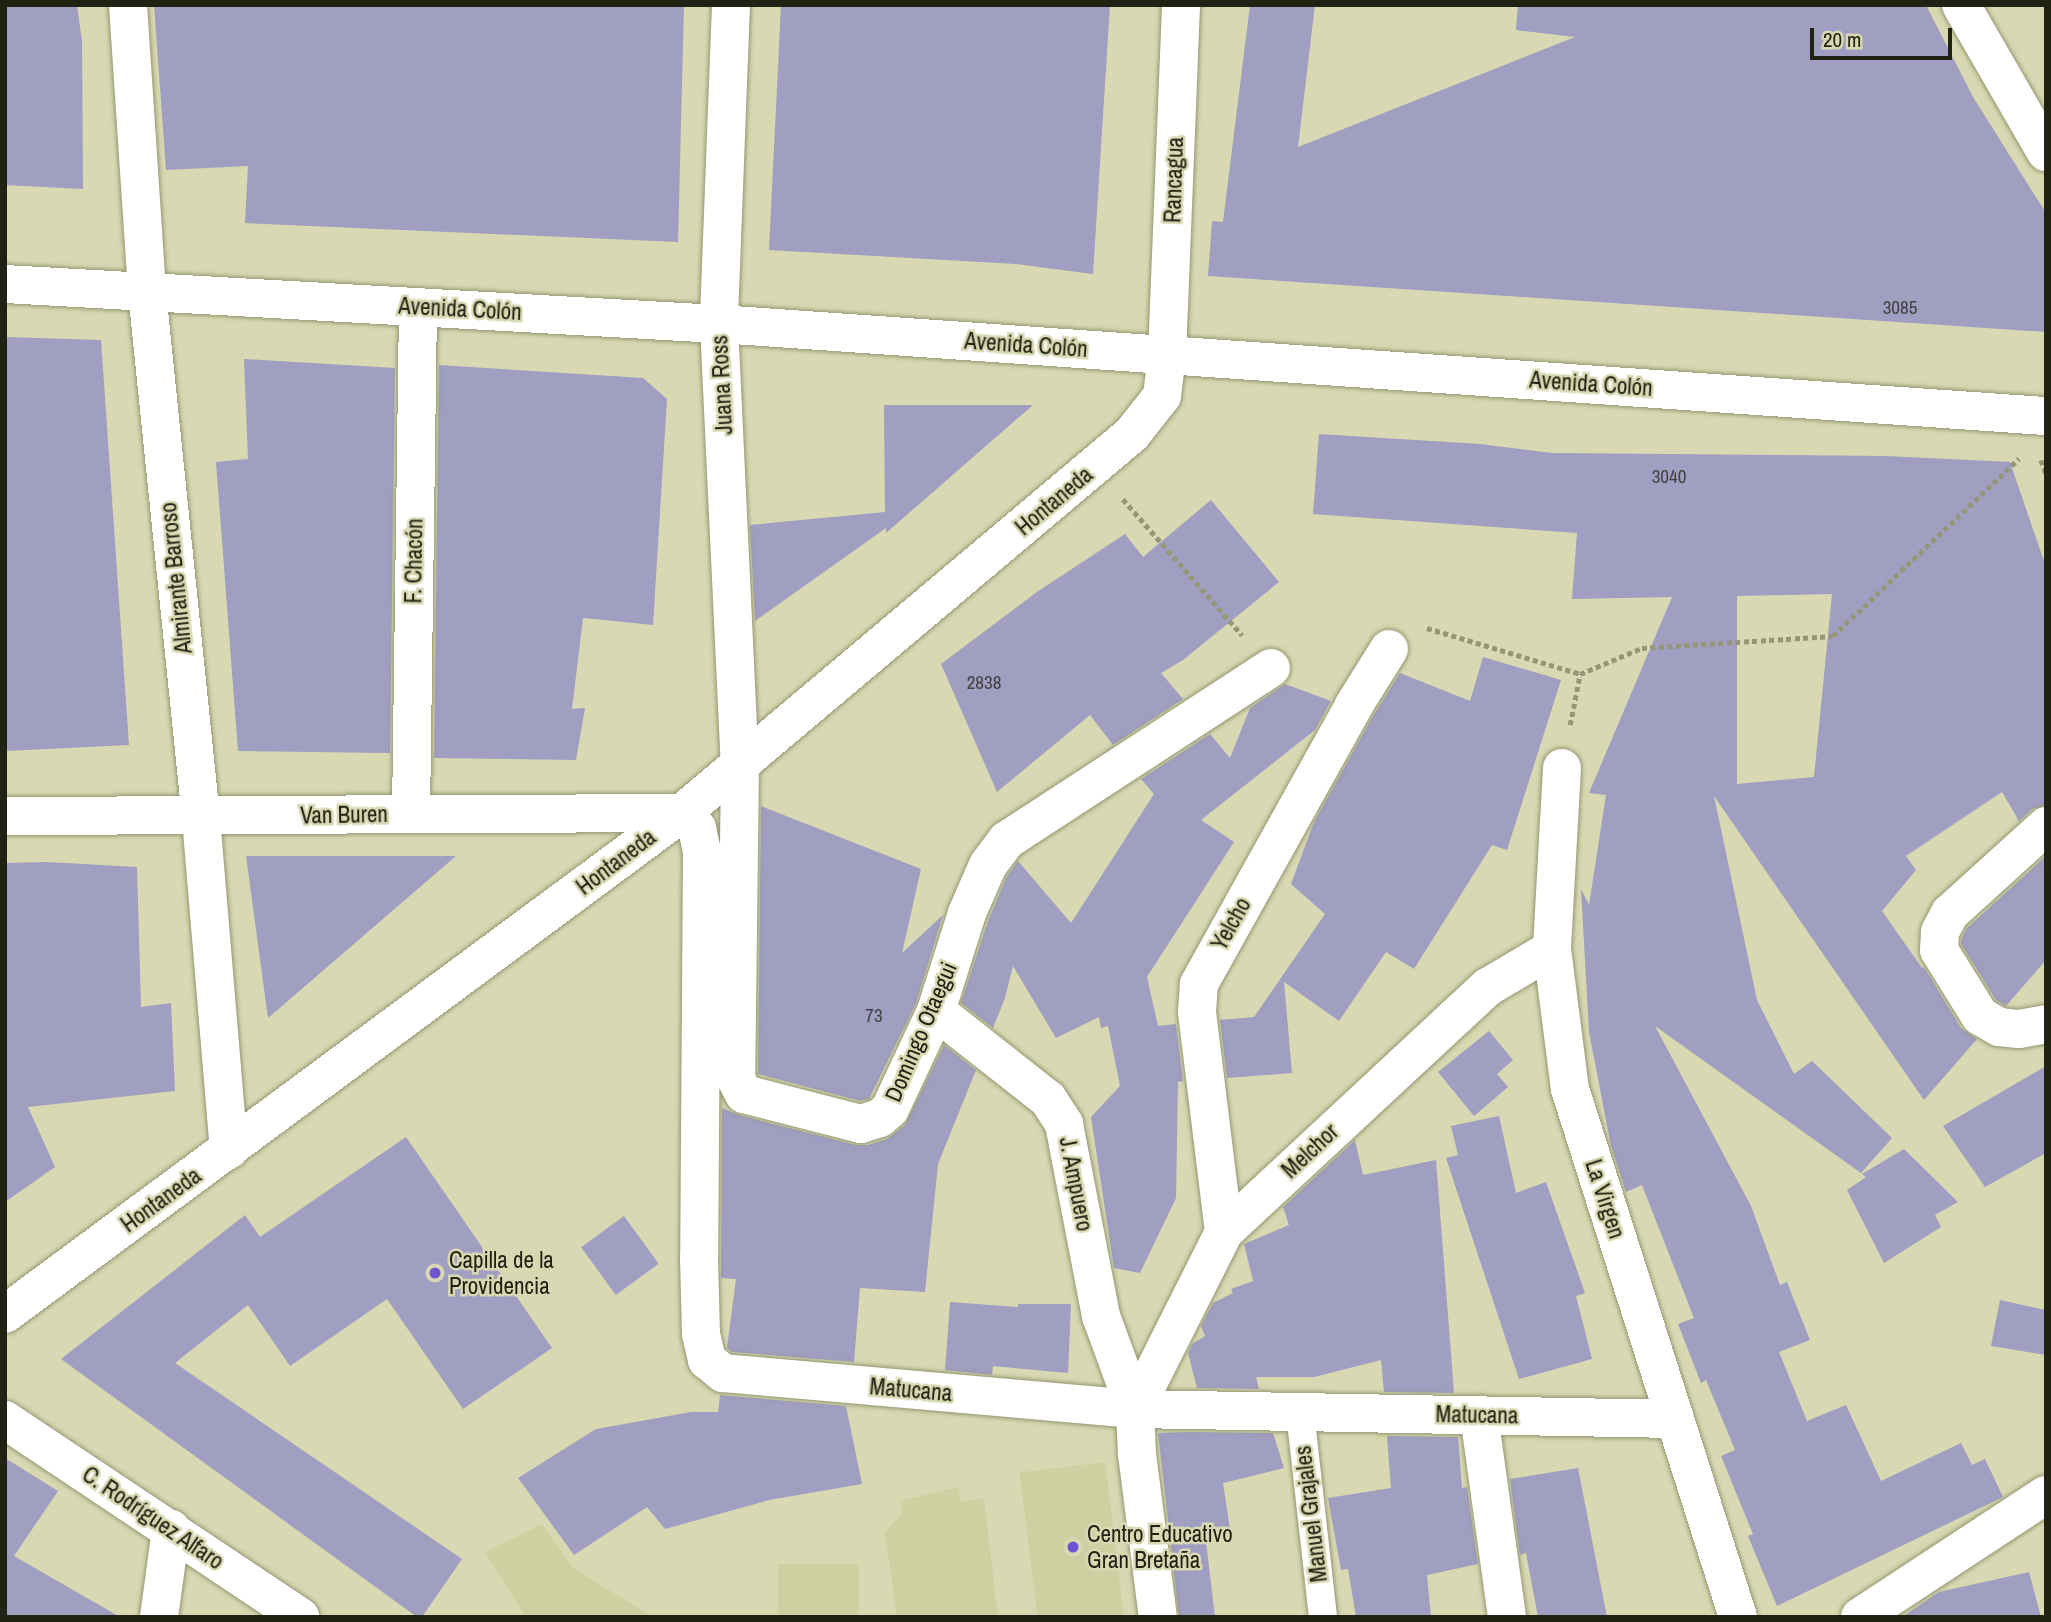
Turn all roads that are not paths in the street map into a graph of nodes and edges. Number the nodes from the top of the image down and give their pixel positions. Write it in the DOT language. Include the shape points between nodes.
graph roads {
  1 [pos="128,5"];
  2 [pos="731,5"];
  3 [pos="1181,5"];
  4 [pos="1961,5"];
  5 [pos="2046,152"];
  6 [pos="5,284"];
  7 [pos="148,292"];
  8 [pos="418,307"];
  9 [pos="719,324"];
  10 [pos="1167,355"];
  11 [pos="2042,415"];
  12 [pos="1389,649"];
  13 [pos="1271,667"];
  14 [pos="740,765"];
  15 [pos="1562,768"];
  16 [pos="682,813"];
  17 [pos="411,814"];
  18 [pos="5,816"];
  19 [pos="201,818"];
  20 [pos="2046,826"];
  21 [pos="1552,949"];
  22 [pos="936,1010"];
  23 [pos="2046,1024"];
  24 [pos="229,1150"];
  25 [pos="1224,1231"];
  26 [pos="5,1314"];
  27 [pos="1135,1409"];
  28 [pos="1300,1412"];
  29 [pos="1479,1415"];
  30 [pos="1675,1419"];
  31 [pos="5,1420"];
  32 [pos="2046,1496"];
  33 [pos="171,1529"];
  34 [pos="159,1617"];
  35 [pos="300,1617"];
  36 [pos="1158,1617"];
  37 [pos="1323,1617"];
  38 [pos="1507,1617"];
  39 [pos="1738,1617"];
  40 [pos="1860,1617"];
  1 -- 7 [label="street, Almirante Barroso"];
  2 -- 9 [label="street, Juana Ross"];
  3 -- 10 [label="street, Rancagua"];
  4 -- 5 [label="street"];
  6 -- 7 [label="street, Avenida Colón"];
  7 -- 8 [label="street, Avenida Colón"];
  7 -- 19 [label="street, Almirante Barroso"];
  8 -- 9 [label="street, Avenida Colón"];
  8 -- 17 [label="street, F. Chacón"];
  9 -- 10 [label="street, Avenida Colón"];
  9 -- 14 [label="street, Juana Ross"];
  10 -- 11 [label="street, Avenida Colón"];
  10 -- 14 [label="street, Hontaneda" via="1162,396 1132,434"];
  12 -- 25 [label="street, Yelcho" via="1199,984 1197,1012"];
  13 -- 22 [label="street, Domingo Otaegui" via="1007,840 988,865 967,914"];
  14 -- 16 [label="street, Hontaneda"];
  14 -- 22 [label="street, Domingo Otaegui" via="736,1079 744,1094 861,1124 880,1118 890,1109"];
  15 -- 21 [label="street, La Virgen"];
  16 -- 17 [label="street, Van Buren"];
  16 -- 24 [label="street, Hontaneda"];
  16 -- 27 [label="street, Matucana" via="697,828 702,851 699,1258 706,1360 723,1373"];
  17 -- 19 [label="street, Van Buren"];
  18 -- 19 [label="street, Van Buren"];
  19 -- 24 [label="street, Almirante Barroso"];
  20 -- 23 [label="street" via="1950,914 1940,932 1939,950 1980,1016 1998,1027"];
  21 -- 25 [label="street, Melchor" via="1488,987"];
  21 -- 30 [label="street, La Virgen" via="1570,1089"];
  22 -- 27 [label="street, J. Ampuero" via="1048,1099 1064,1124 1101,1316"];
  24 -- 26 [label="street, Hontaneda"];
  25 -- 27 [label="street, Melchor"];
  27 -- 28 [label="street, Matucana"];
  27 -- 36 [label="street"];
  28 -- 29 [label="street, Matucana"];
  28 -- 37 [label="lane, Manuel Grajales"];
  29 -- 30 [label="street, Matucana"];
  29 -- 38 [label="street"];
  30 -- 39 [label="street, La Virgen"];
  31 -- 33 [label="street, C. Rodríguez Alfaro"];
  32 -- 40 [label="street"];
  33 -- 34 [label="street"];
  33 -- 35 [label="street, C. Rodríguez Alfaro"];
}
